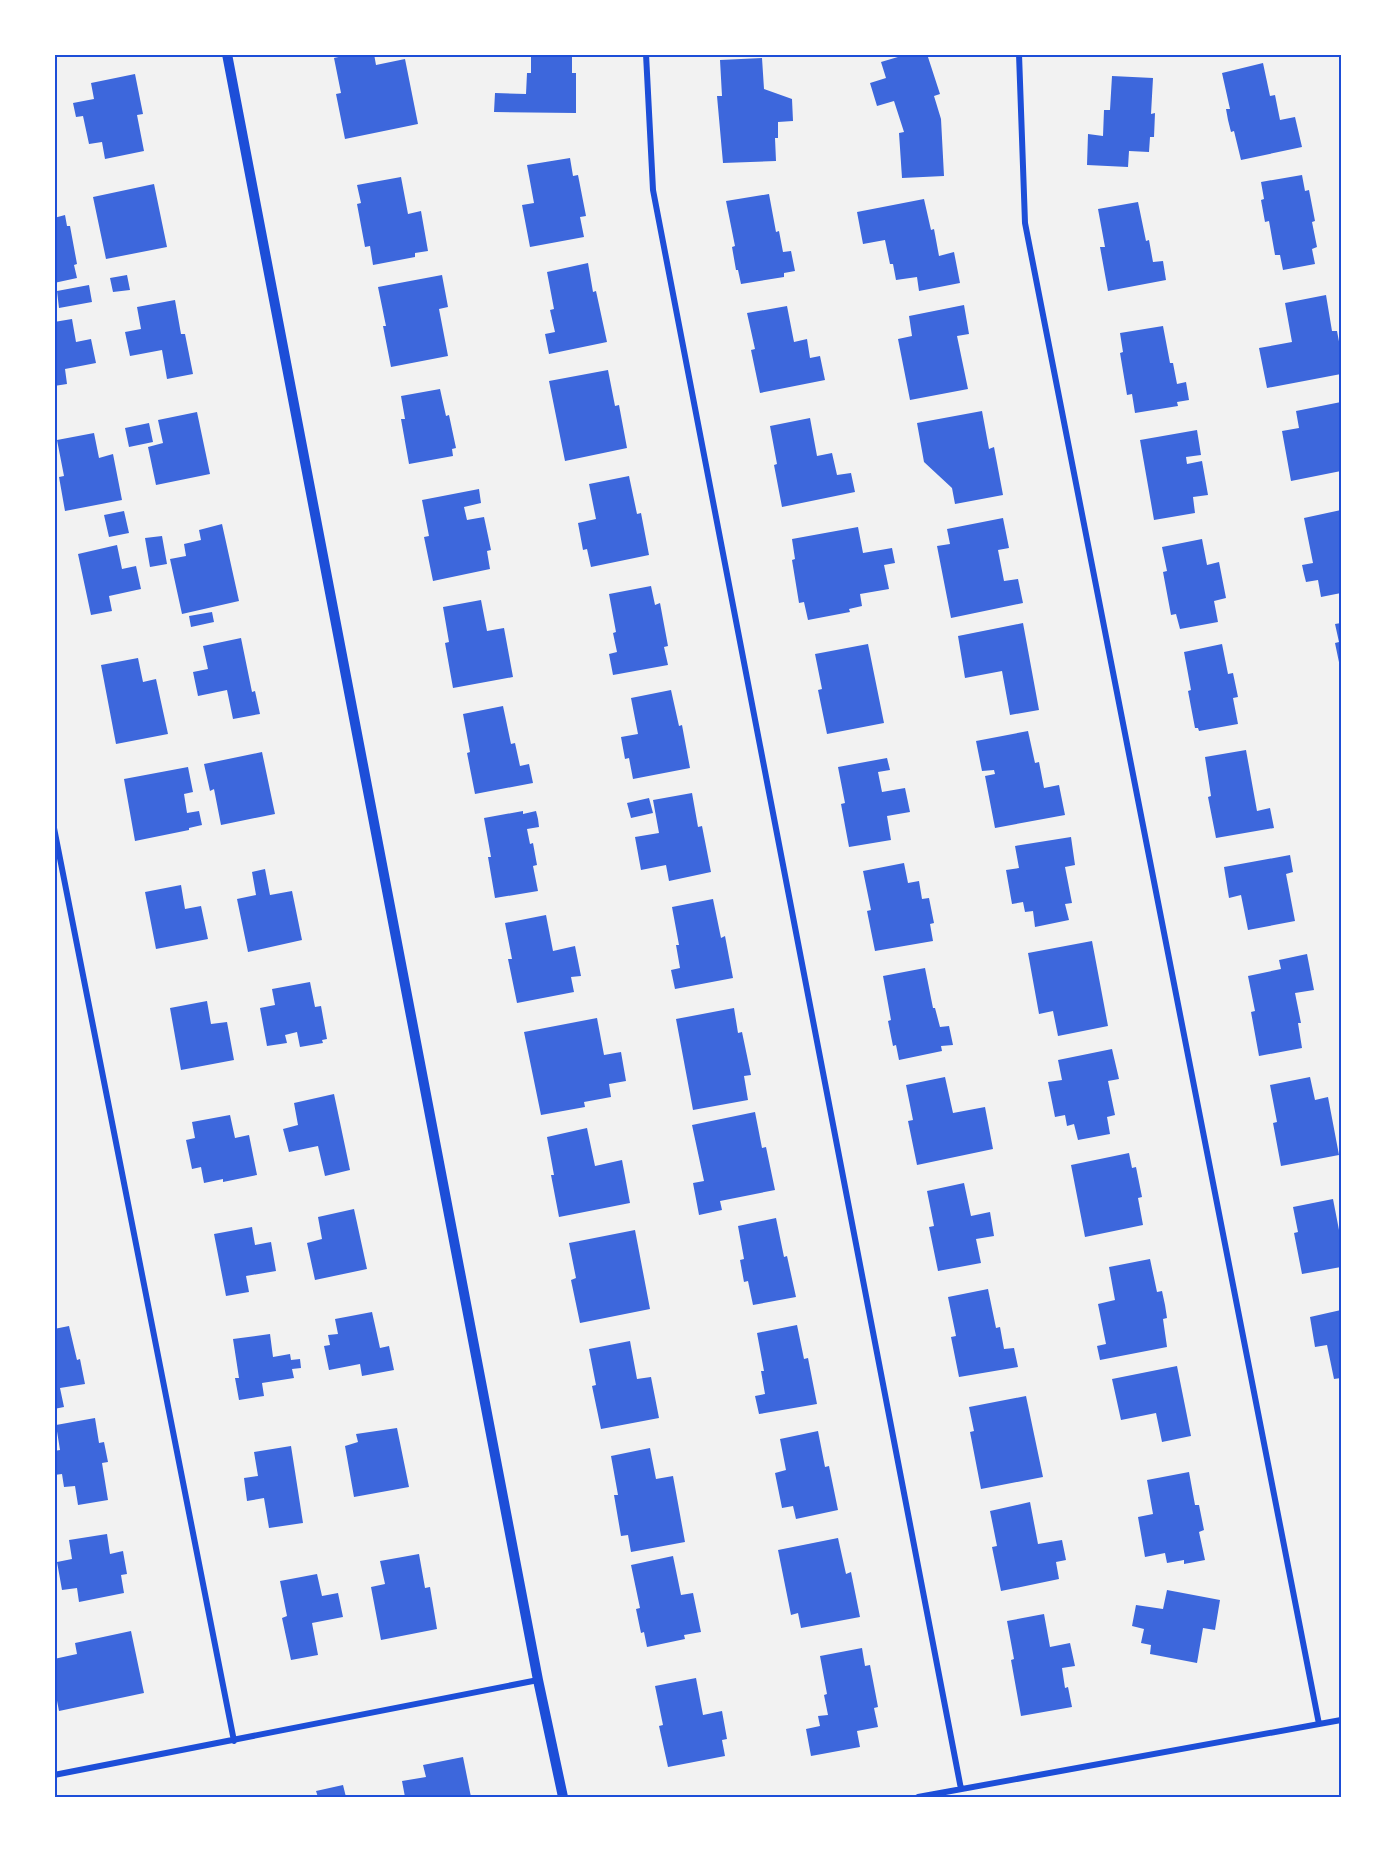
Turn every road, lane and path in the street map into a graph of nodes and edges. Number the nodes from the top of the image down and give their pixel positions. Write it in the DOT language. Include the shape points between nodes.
graph roads {
  1 [pos="227,54"];
  2 [pos="646,54"];
  3 [pos="1019,54"];
  4 [pos="54,828"];
  5 [pos="538,1680"];
  6 [pos="1341,1720"];
  7 [pos="1319,1724"];
  8 [pos="234,1741"];
  9 [pos="54,1775"];
  10 [pos="962,1789"];
  11 [pos="563,1797"];
  12 [pos="918,1797"];
  1 -- 5 [label="street"];
  2 -- 10 [label="street" via="652,190"];
  3 -- 7 [label="street" via="1026,223"];
  4 -- 8 [label="street"];
  5 -- 8 [label="street"];
  5 -- 11 [label="street"];
  6 -- 7 [label="street"];
  7 -- 10 [label="street"];
  8 -- 9 [label="street"];
  10 -- 12 [label="street"];
}
